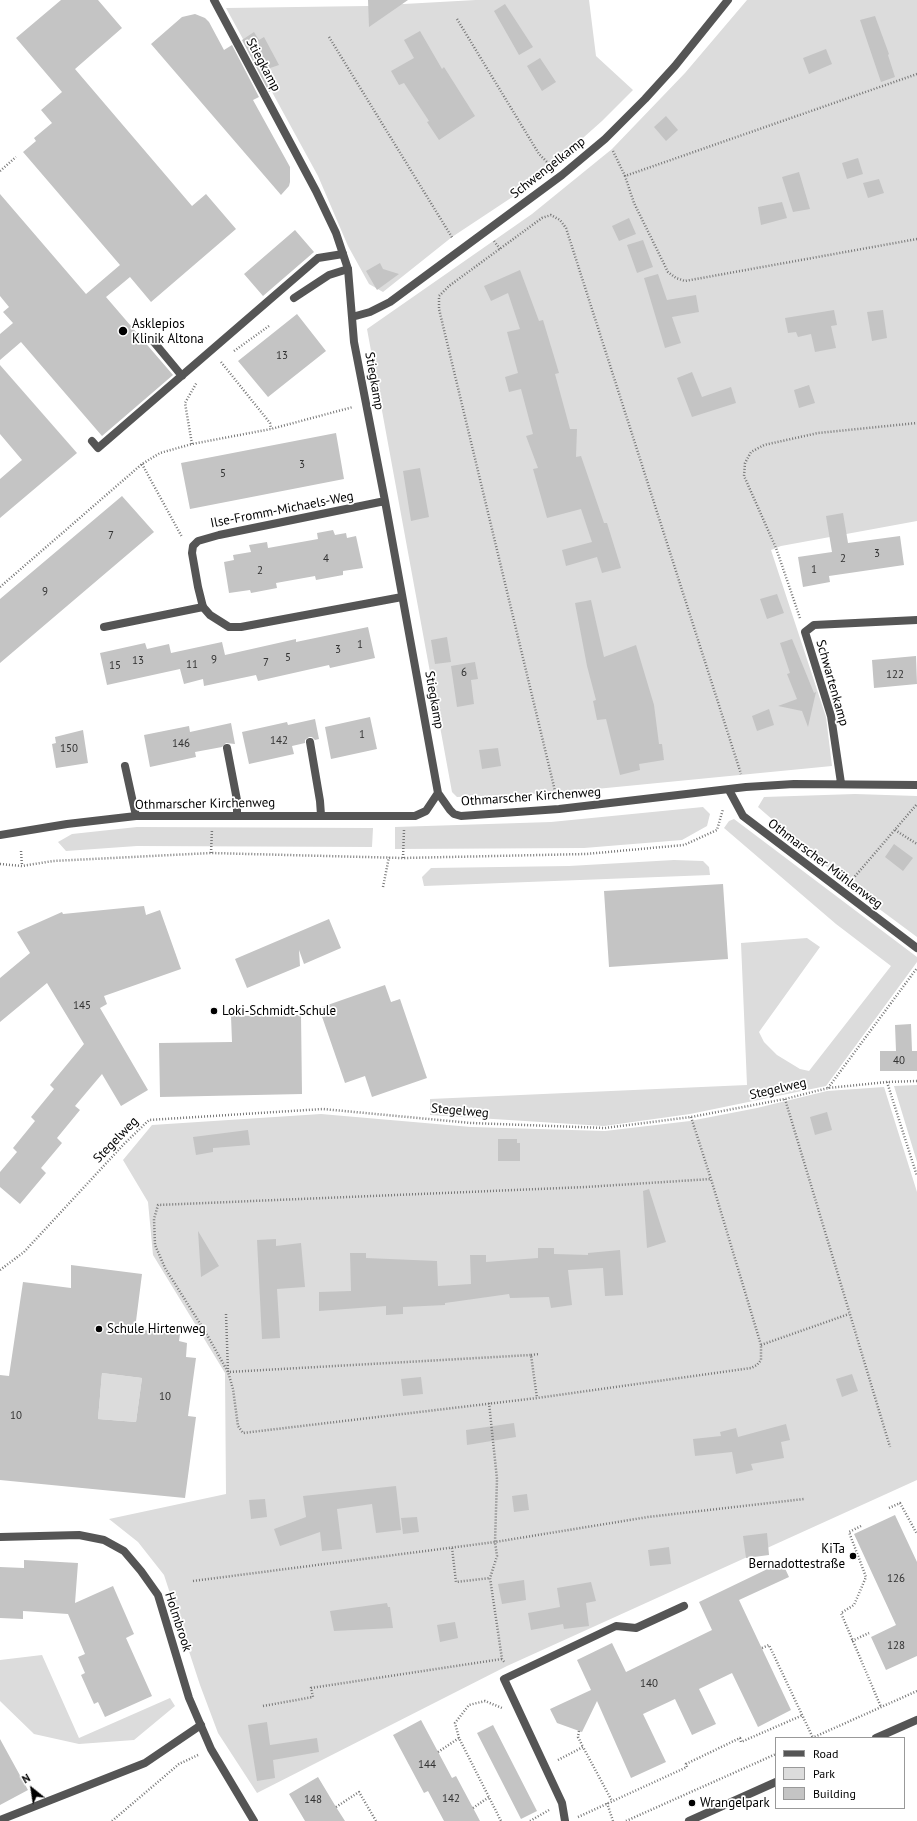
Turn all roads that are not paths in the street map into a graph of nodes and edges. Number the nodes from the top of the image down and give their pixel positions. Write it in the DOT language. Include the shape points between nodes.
graph roads {
  1 [pos="214,0"];
  2 [pos="728,0"];
  3 [pos="343,254"];
  4 [pos="348,269"];
  5 [pos="294,298"];
  6 [pos="352,317"];
  7 [pos="153,341"];
  8 [pos="182,376"];
  9 [pos="92,441"];
  10 [pos="385,501"];
  11 [pos="402,597"];
  12 [pos="203,607"];
  13 [pos="917,620"];
  14 [pos="104,628"];
  15 [pos="310,742"];
  16 [pos="227,748"];
  17 [pos="125,766"];
  18 [pos="841,783"];
  19 [pos="917,785"];
  20 [pos="729,790"];
  21 [pos="438,793"];
  22 [pos="237,815"];
  23 [pos="321,815"];
  24 [pos="136,816"];
  25 [pos="0,835"];
  26 [pos="917,948"];
  27 [pos="0,1537"];
  28 [pos="684,1606"];
  29 [pos="917,1720"];
  30 [pos="201,1725"];
  31 [pos="878,1737"];
  32 [pos="775,1782"];
  33 [pos="0,1820"];
  34 [pos="254,1821"];
  35 [pos="565,1821"];
  36 [pos="689,1821"];
  1 -- 3 [label="street, Stiegkamp" via="316,191"];
  2 -- 6 [label="street, Schwengelkamp" via="675,66 645,98 604,139 562,175 390,302"];
  3 -- 4 [label="street, Stiegkamp"];
  3 -- 8 [label="street" via="318,258"];
  4 -- 5 [label="street" via="329,275"];
  4 -- 6 [label="street, Stiegkamp"];
  6 -- 10 [label="street, Stiegkamp" via="354,342"];
  7 -- 8 [label="street"];
  8 -- 9 [label="street" via="98,448"];
  10 -- 11 [label="street, Stiegkamp"];
  10 -- 12 [label="street, Ilse-Fromm-Michaels-Weg" via="198,541 193,546 192,553"];
  11 -- 12 [label="street" via="242,627 229,627 220,623"];
  11 -- 21 [label="street, Stiegkamp"];
  12 -- 14 [label="street"];
  13 -- 18 [label="street, Schwartenkamp" via="814,625 805,632 831,716"];
  15 -- 23 [label="street"];
  16 -- 22 [label="street" via="237,800"];
  17 -- 24 [label="street"];
  18 -- 19 [label="street, Othmarscher Kirchenweg"];
  18 -- 20 [label="street, Othmarscher Kirchenweg"];
  20 -- 21 [label="street, Othmarscher Kirchenweg" via="559,809 460,816 450,810"];
  20 -- 26 [label="street, Othmarscher Mühlenweg" via="743,816"];
  21 -- 23 [label="street, Othmarscher Kirchenweg" via="426,811 419,815"];
  22 -- 23 [label="street, Othmarscher Kirchenweg"];
  22 -- 24 [label="street, Othmarscher Kirchenweg"];
  24 -- 25 [label="street, Othmarscher Kirchenweg"];
  27 -- 30 [label="street, Holmbrook" via="79,1535 104,1540 124,1551 158,1596"];
  28 -- 35 [label="street" via="636,1628 616,1626 504,1679 562,1803"];
  29 -- 31 [label="street"];
  30 -- 33 [label="street" via="145,1763"];
  30 -- 34 [label="street, Holmbrook" via="211,1749"];
  32 -- 36 [label="street"];
}
